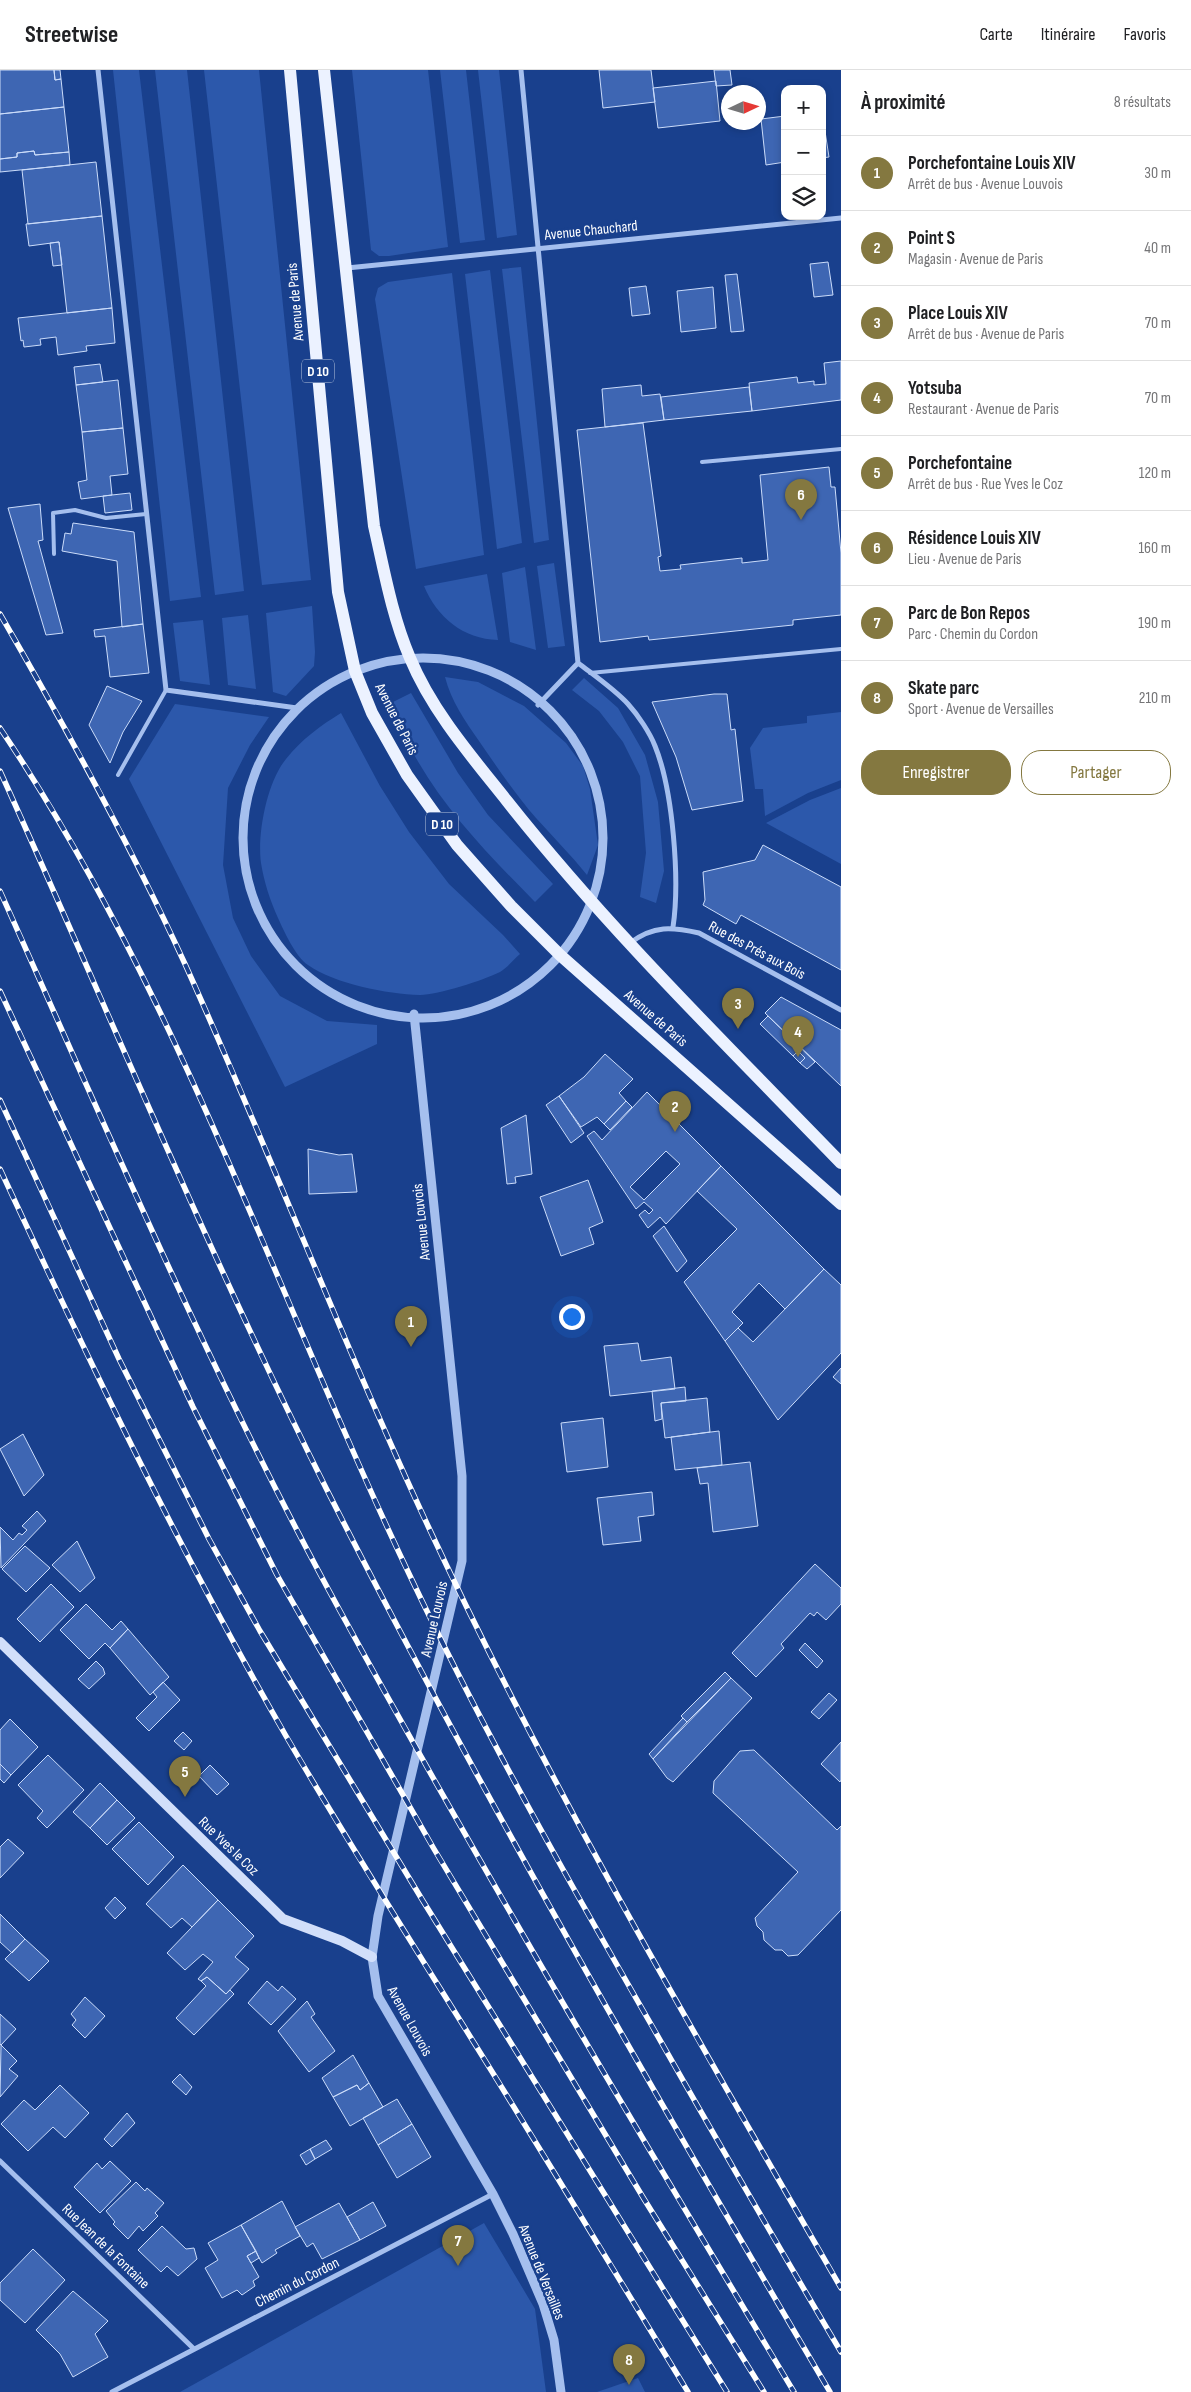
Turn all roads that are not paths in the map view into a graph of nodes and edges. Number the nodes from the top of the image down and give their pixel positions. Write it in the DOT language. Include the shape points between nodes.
graph roads {
  1 [pos="98,70"];
  2 [pos="290,70"];
  3 [pos="324,70"];
  4 [pos="520,70"];
  5 [pos="841,218"];
  6 [pos="540,248"];
  7 [pos="344,269"];
  8 [pos="841,449"];
  9 [pos="702,462"];
  10 [pos="146,514"];
  11 [pos="54,554"];
  12 [pos="841,649"];
  13 [pos="410,658"];
  14 [pos="578,663"];
  15 [pos="355,671"];
  16 [pos="590,673"];
  17 [pos="166,690"];
  18 [pos="538,705"];
  19 [pos="297,708"];
  20 [pos="118,775"];
  21 [pos="590,900"];
  22 [pos="673,927"];
  23 [pos="630,943"];
  24 [pos="560,955"];
  25 [pos="841,1010"];
  26 [pos="414,1014"];
  27 [pos="841,1163"];
  28 [pos="841,1204"];
  29 [pos="0,1642"];
  30 [pos="372,1957"];
  31 [pos="0,2161"];
  32 [pos="493,2194"];
  33 [pos="194,2349"];
  34 [pos="112,2392"];
  35 [pos="561,2392"];
  1 -- 10 [label="street"];
  2 -- 15 [label="main road, Avenue de Paris / D 10" via="337,583"];
  3 -- 7 [label="main road, Avenue de Paris / D 10"];
  4 -- 6 [label="street"];
  5 -- 6 [label="street, Avenue Chauchard"];
  6 -- 7 [label="street, Avenue Chauchard"];
  6 -- 14 [label="street"];
  7 -- 13 [label="main road, Avenue de Paris / D 10" via="374,526"];
  8 -- 9 [label="lane"];
  10 -- 11 [label="lane" via="106,518 75,510 53,513"];
  10 -- 17 [label="street"];
  12 -- 16 [label="lane"];
  13 -- 15 [label="street"];
  13 -- 18 [label="street" via="456,663 479,670 502,679"];
  13 -- 21 [label="main road, Avenue de Paris / D 10" via="436,706 478,765"];
  14 -- 16 [label="street"];
  14 -- 18 [label="street"];
  15 -- 19 [label="street"];
  15 -- 24 [label="main road, Avenue de Paris / D 10" via="372,713 407,775 452,837 511,906"];
  16 -- 22 [label="street" via="629,704 655,745 666,790 676,868"];
  17 -- 19 [label="street"];
  17 -- 20 [label="lane"];
  18 -- 21 [label="street" via="577,738 599,776 608,819 605,856"];
  19 -- 26 [label="street" via="261,754 243,803 240,866 258,923 294,972 337,998"];
  21 -- 23 [label="main road, Avenue de Paris / D 10"];
  21 -- 24 [label="street" via="577,930"];
  22 -- 23 [label="street, Rue des Prés aux Bois"];
  22 -- 25 [label="street, Rue des Prés aux Bois" via="699,933"];
  23 -- 27 [label="main road, Avenue de Paris / D 10"];
  24 -- 26 [label="street" via="528,986 490,1008 442,1017"];
  24 -- 28 [label="main road, Avenue de Paris / D 10"];
  26 -- 30 [label="street, Avenue Louvois" via="462,1476 462,1561 378,1916"];
  29 -- 30 [label="main road, Rue Yves le Coz" via="283,1919 342,1941"];
  30 -- 32 [label="street, Avenue Louvois" via="378,1996"];
  31 -- 33 [label="street, Rue Jean de la Fontaine"];
  32 -- 33 [label="street, Chemin du Cordon"];
  32 -- 35 [label="street, Avenue de Versailles" via="543,2304 554,2340"];
  33 -- 34 [label="street, Chemin du Cordon"];
}
